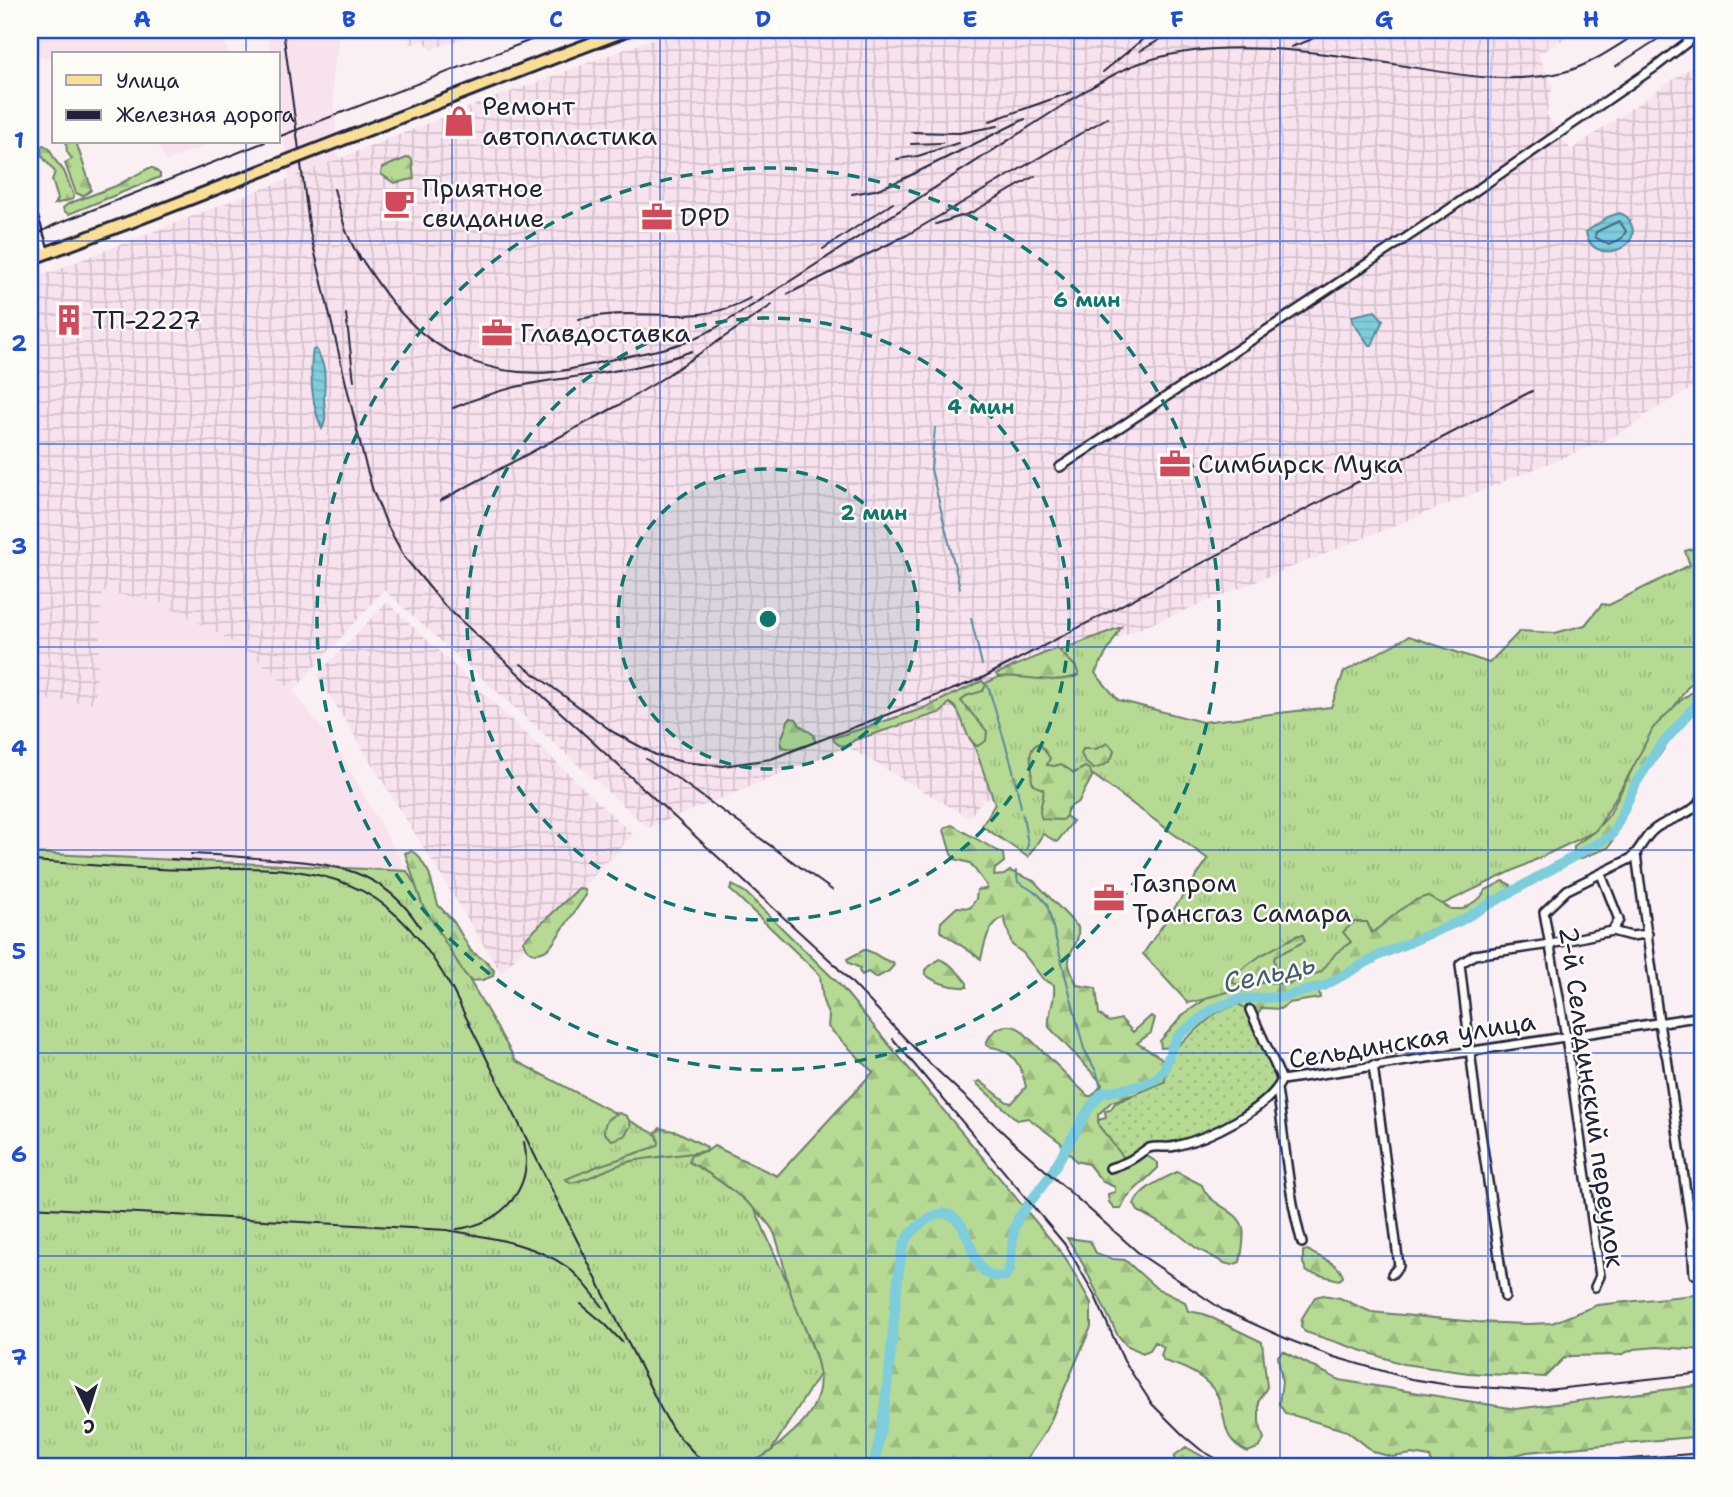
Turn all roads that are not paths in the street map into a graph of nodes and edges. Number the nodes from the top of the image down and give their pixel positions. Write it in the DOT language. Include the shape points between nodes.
graph roads {
  1 [pos="627,30"];
  2 [pos="1703,30"];
  3 [pos="30,208"];
  4 [pos="45,253"];
  5 [pos="30,259"];
  6 [pos="1060,467"];
  7 [pos="1703,797"];
  8 [pos="1636,854"];
  9 [pos="1601,874"];
  10 [pos="1612,931"];
  11 [pos="1648,934"];
  12 [pos="1551,944"];
  13 [pos="1250,1010"];
  14 [pos="1703,1016"];
  15 [pos="1659,1023"];
  16 [pos="1566,1037"];
  17 [pos="1469,1051"];
  18 [pos="1373,1065"];
  19 [pos="1282,1080"];
  20 [pos="1277,1089"];
  21 [pos="1110,1168"];
  22 [pos="1302,1243"];
  23 [pos="1392,1274"];
  24 [pos="1694,1274"];
  25 [pos="1595,1287"];
  26 [pos="1505,1297"];
  1 -- 4 [label="main road, bridge"];
  2 -- 6 [label="street" via="1445,212"];
  3 -- 4 [label="street"];
  4 -- 5 [label="main road"];
  7 -- 8 [label="street" via="1699,805 1649,833"];
  8 -- 9 [label="street"];
  8 -- 11 [label="street"];
  9 -- 10 [label="street" via="1619,920"];
  9 -- 12 [label="street, 2-й Сельдинский переулок" via="1567,890 1544,912"];
  10 -- 11 [label="street"];
  10 -- 12 [label="street"];
  11 -- 15 [label="street"];
  12 -- 16 [label="street, 2-й Сельдинский переулок"];
  12 -- 17 [label="street" via="1474,955 1463,961"];
  13 -- 19 [label="street"];
  14 -- 15 [label="street, Сельдинская улица"];
  15 -- 16 [label="street, Сельдинская улица"];
  15 -- 24 [label="street"];
  16 -- 17 [label="street, Сельдинская улица"];
  16 -- 25 [label="street, 2-й Сельдинский переулок" via="1600,1276"];
  17 -- 18 [label="street, Сельдинская улица"];
  17 -- 26 [label="street"];
  18 -- 19 [label="street, Сельдинская улица"];
  18 -- 23 [label="street" via="1399,1266"];
  19 -- 20 [label="street, Сельдинская улица"];
  20 -- 21 [label="street, Сельдинская улица" via="1207,1138 1172,1147 1155,1146"];
  20 -- 22 [label="street"];
}
